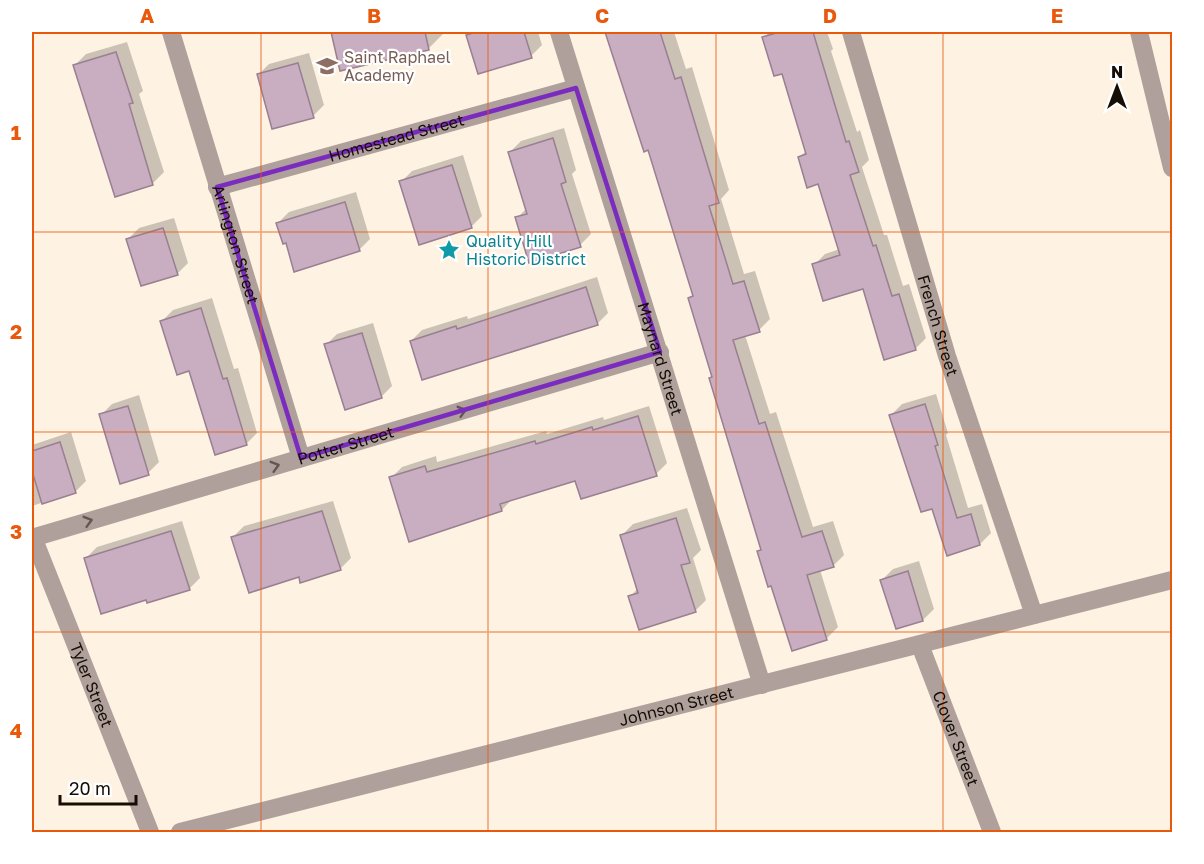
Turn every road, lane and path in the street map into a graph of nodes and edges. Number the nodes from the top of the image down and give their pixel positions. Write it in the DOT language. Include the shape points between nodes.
graph roads {
  1 [pos="171,32"];
  2 [pos="559,32"];
  3 [pos="851,32"];
  4 [pos="1139,32"];
  5 [pos="576,88"];
  6 [pos="1173,168"];
  7 [pos="218,187"];
  8 [pos="660,352"];
  9 [pos="301,458"];
  10 [pos="32,537"];
  11 [pos="1173,580"];
  12 [pos="1034,615"];
  13 [pos="920,645"];
  14 [pos="762,685"];
  15 [pos="150,832"];
  16 [pos="180,832"];
  17 [pos="992,832"];
  1 -- 7 [label="street, Arlington Street"];
  2 -- 5 [label="street, Maynard Street"];
  3 -- 12 [label="street, French Street" via="947,356"];
  4 -- 6 [label="street"];
  5 -- 7 [label="street, Homestead Street"];
  5 -- 8 [label="street, Maynard Street"];
  7 -- 9 [label="street, Arlington Street"];
  9 -- 8 [label="street, Potter Street, one-way"];
  8 -- 14 [label="street, Maynard Street"];
  10 -- 9 [label="street, Potter Street, one-way"];
  10 -- 15 [label="street, Tyler Street"];
  11 -- 12 [label="street, Johnson Street"];
  12 -- 13 [label="street, Johnson Street"];
  13 -- 14 [label="street, Johnson Street"];
  13 -- 17 [label="street, Clover Street"];
  14 -- 16 [label="street, Johnson Street"];
}
